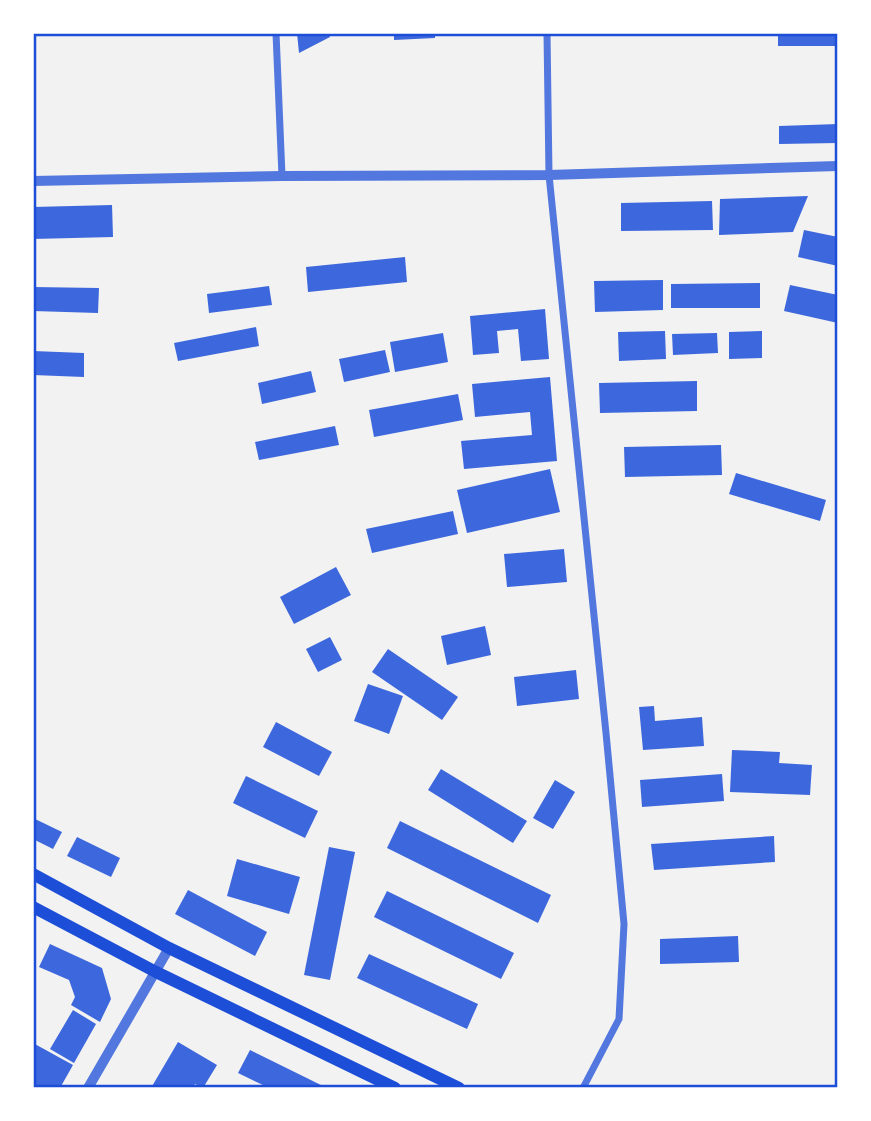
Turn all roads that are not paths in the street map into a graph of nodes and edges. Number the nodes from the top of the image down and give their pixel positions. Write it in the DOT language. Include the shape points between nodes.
graph roads {
  1 [pos="276,33"];
  2 [pos="547,33"];
  3 [pos="838,166"];
  4 [pos="549,175"];
  5 [pos="282,176"];
  6 [pos="33,181"];
  7 [pos="33,874"];
  8 [pos="33,907"];
  9 [pos="169,948"];
  10 [pos="156,972"];
  11 [pos="88,1088"];
  12 [pos="395,1088"];
  13 [pos="459,1088"];
  14 [pos="583,1088"];
  1 -- 5 [label="street"];
  2 -- 4 [label="street"];
  3 -- 4 [label="street"];
  4 -- 5 [label="street"];
  4 -- 14 [label="street" via="624,924 619,1019"];
  5 -- 6 [label="street"];
  7 -- 9 [label="main road"];
  8 -- 10 [label="main road"];
  9 -- 10 [label="street"];
  9 -- 13 [label="main road"];
  10 -- 11 [label="street"];
  10 -- 12 [label="main road"];
}
